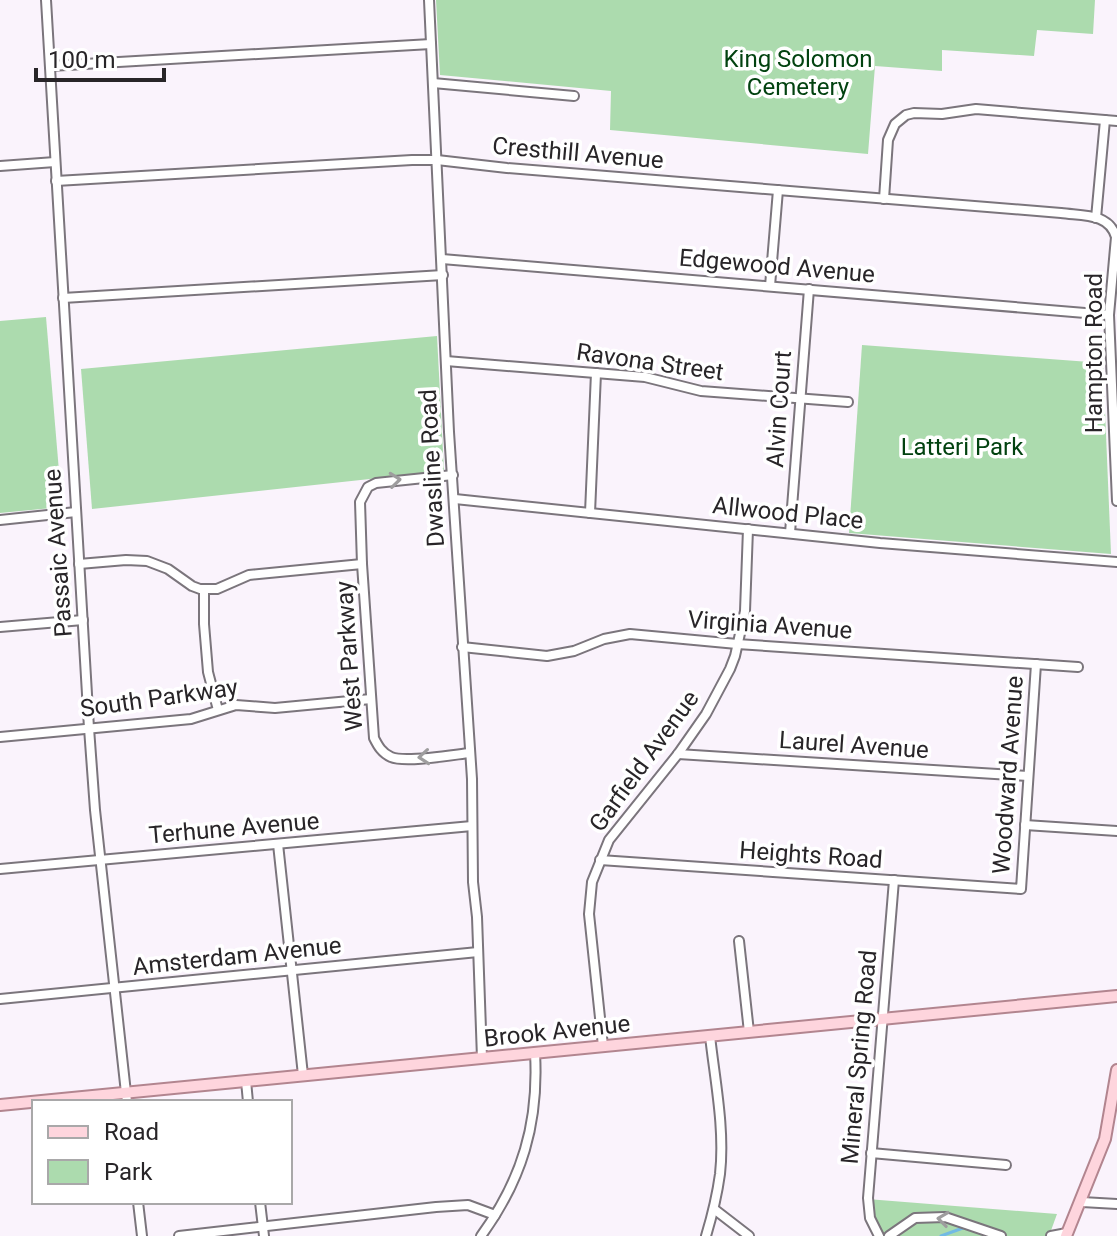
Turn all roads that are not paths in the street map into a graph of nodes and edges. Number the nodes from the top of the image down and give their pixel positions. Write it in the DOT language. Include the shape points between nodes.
graph roads {
  1 [pos="46,0"];
  2 [pos="429,0"];
  3 [pos="431,44"];
  4 [pos="50,66"];
  5 [pos="433,83"];
  6 [pos="574,96"];
  7 [pos="1105,120"];
  8 [pos="1117,121"];
  9 [pos="437,160"];
  10 [pos="55,162"];
  11 [pos="0,166"];
  12 [pos="56,181"];
  13 [pos="778,190"];
  14 [pos="884,199"];
  15 [pos="1096,218"];
  16 [pos="442,259"];
  17 [pos="443,275"];
  18 [pos="770,286"];
  19 [pos="809,289"];
  20 [pos="63,298"];
  21 [pos="1109,315"];
  22 [pos="446,361"];
  23 [pos="596,373"];
  24 [pos="800,399"];
  25 [pos="848,402"];
  26 [pos="453,475"];
  27 [pos="455,499"];
  28 [pos="1117,501"];
  29 [pos="76,512"];
  30 [pos="590,513"];
  31 [pos="0,520"];
  32 [pos="748,529"];
  33 [pos="790,533"];
  34 [pos="1117,562"];
  35 [pos="79,564"];
  36 [pos="362,564"];
  37 [pos="204,589"];
  38 [pos="83,620"];
  39 [pos="0,627"];
  40 [pos="737,644"];
  41 [pos="462,647"];
  42 [pos="1036,664"];
  43 [pos="1078,667"];
  44 [pos="371,699"];
  45 [pos="218,710"];
  46 [pos="89,728"];
  47 [pos="0,737"];
  48 [pos="469,753"];
  49 [pos="678,754"];
  50 [pos="1028,776"];
  51 [pos="1025,825"];
  52 [pos="472,826"];
  53 [pos="1117,831"];
  54 [pos="278,844"];
  55 [pos="101,860"];
  56 [pos="600,860"];
  57 [pos="0,869"];
  58 [pos="894,880"];
  59 [pos="1021,889"];
  60 [pos="739,941"];
  61 [pos="478,952"];
  62 [pos="292,970"];
  63 [pos="115,988"];
  64 [pos="1117,996"];
  65 [pos="0,999"];
  66 [pos="883,1019"];
  67 [pos="749,1032"];
  68 [pos="710,1036"];
  69 [pos="603,1046"];
  70 [pos="535,1053"];
  71 [pos="482,1058"];
  72 [pos="1117,1070"];
  73 [pos="303,1075"];
  74 [pos="246,1081"];
  75 [pos="126,1097"];
  76 [pos="79,1100"];
  77 [pos="248,1100"];
  78 [pos="32,1103"];
  79 [pos="0,1105"];
  80 [pos="1114,1106"];
  81 [pos="871,1153"];
  82 [pos="1006,1165"];
  83 [pos="1082,1202"];
  84 [pos="138,1204"];
  85 [pos="260,1204"];
  86 [pos="1117,1204"];
  87 [pos="714,1209"];
  88 [pos="495,1215"];
  89 [pos="263,1232"];
  90 [pos="1064,1235"];
  91 [pos="142,1236"];
  92 [pos="179,1236"];
  93 [pos="481,1236"];
  94 [pos="706,1236"];
  95 [pos="749,1236"];
  96 [pos="879,1236"];
  97 [pos="889,1236"];
  98 [pos="1001,1236"];
  99 [pos="1051,1236"];
  1 -- 4 [label="street, Passaic Avenue"];
  2 -- 3 [label="street, Dwasline Road"];
  3 -- 4 [label="street"];
  3 -- 5 [label="street, Dwasline Road"];
  4 -- 10 [label="street, Passaic Avenue"];
  5 -- 6 [label="street"];
  5 -- 9 [label="street, Dwasline Road"];
  7 -- 8 [label="street"];
  7 -- 14 [label="street" via="976,109 906,115 888,140"];
  7 -- 15 [label="street"];
  9 -- 12 [label="street, Cresthill Avenue"];
  9 -- 13 [label="street, Cresthill Avenue"];
  9 -- 16 [label="street, Dwasline Road"];
  10 -- 11 [label="street"];
  10 -- 12 [label="street, Passaic Avenue"];
  12 -- 20 [label="street, Passaic Avenue"];
  13 -- 14 [label="street, Cresthill Avenue"];
  13 -- 18 [label="street"];
  14 -- 15 [label="street, Cresthill Avenue"];
  15 -- 21 [label="street, Hampton Road" via="1106,220 1116,237"];
  16 -- 17 [label="street, Dwasline Road"];
  16 -- 18 [label="street, Edgewood Avenue"];
  17 -- 20 [label="street"];
  17 -- 22 [label="street, Dwasline Road"];
  18 -- 19 [label="street, Edgewood Avenue"];
  19 -- 21 [label="street, Edgewood Avenue"];
  19 -- 24 [label="street, Alvin Court"];
  20 -- 29 [label="street, Passaic Avenue"];
  21 -- 28 [label="street, Hampton Road"];
  22 -- 23 [label="street, Ravona Street"];
  22 -- 26 [label="street, Dwasline Road"];
  23 -- 24 [label="street, Ravona Street" via="645,377 701,391"];
  23 -- 30 [label="street"];
  24 -- 25 [label="street, Ravona Street"];
  24 -- 33 [label="street, Alvin Court"];
  26 -- 27 [label="street, Dwasline Road"];
  36 -- 26 [label="street, West Parkway, one-way" via="360,502 368,487"];
  27 -- 30 [label="street, Allwood Place"];
  27 -- 41 [label="street, Dwasline Road"];
  29 -- 31 [label="street"];
  29 -- 35 [label="street, Passaic Avenue"];
  30 -- 32 [label="street, Allwood Place"];
  32 -- 33 [label="street, Allwood Place"];
  32 -- 40 [label="street, Garfield Avenue" via="745,611"];
  33 -- 34 [label="street, Allwood Place"];
  35 -- 37 [label="street" via="147,561"];
  35 -- 38 [label="street, Passaic Avenue"];
  36 -- 37 [label="street" via="249,575 225,587"];
  36 -- 44 [label="street, West Parkway"];
  37 -- 45 [label="street" via="208,672"];
  38 -- 39 [label="street"];
  38 -- 46 [label="street, Passaic Avenue"];
  40 -- 41 [label="street, Virginia Avenue" via="630,634 547,656"];
  40 -- 42 [label="street, Virginia Avenue"];
  40 -- 49 [label="street, Garfield Avenue" via="723,684"];
  41 -- 48 [label="street, Dwasline Road"];
  42 -- 43 [label="street, Virginia Avenue"];
  42 -- 50 [label="street, Woodward Avenue"];
  44 -- 45 [label="street, South Parkway"];
  48 -- 44 [label="street, West Parkway, one-way" via="391,757 374,738"];
  45 -- 46 [label="street, South Parkway" via="191,719"];
  46 -- 47 [label="street, South Parkway"];
  46 -- 55 [label="street, Passaic Avenue"];
  48 -- 52 [label="street, Dwasline Road"];
  49 -- 50 [label="street, Laurel Avenue"];
  49 -- 56 [label="street, Garfield Avenue" via="609,840"];
  50 -- 51 [label="street, Woodward Avenue"];
  51 -- 53 [label="street"];
  51 -- 59 [label="street, Woodward Avenue"];
  52 -- 54 [label="street, Terhune Avenue"];
  52 -- 61 [label="street, Dwasline Road"];
  54 -- 55 [label="street, Terhune Avenue"];
  54 -- 62 [label="street"];
  55 -- 57 [label="street, Terhune Avenue"];
  55 -- 63 [label="street, Passaic Avenue"];
  56 -- 58 [label="street, Heights Road"];
  56 -- 69 [label="street, Garfield Avenue" via="589,914"];
  58 -- 59 [label="street, Heights Road"];
  58 -- 66 [label="street, Mineral Spring Road"];
  60 -- 67 [label="street"];
  61 -- 62 [label="street, Amsterdam Avenue"];
  61 -- 71 [label="street, Dwasline Road"];
  62 -- 63 [label="street, Amsterdam Avenue"];
  62 -- 73 [label="street"];
  63 -- 65 [label="street, Amsterdam Avenue"];
  63 -- 75 [label="street, Passaic Avenue"];
  64 -- 66 [label="main road, Brook Avenue"];
  66 -- 67 [label="main road, Brook Avenue"];
  66 -- 81 [label="street, Mineral Spring Road"];
  67 -- 68 [label="main road, Brook Avenue"];
  68 -- 69 [label="main road, Brook Avenue"];
  68 -- 87 [label="street" via="720,1126"];
  69 -- 70 [label="main road, Brook Avenue"];
  70 -- 71 [label="main road, Brook Avenue"];
  70 -- 88 [label="street" via="530,1129 520,1166"];
  71 -- 73 [label="main road, Brook Avenue"];
  72 -- 80 [label="main road"];
  73 -- 74 [label="main road, Brook Avenue"];
  74 -- 75 [label="main road, Brook Avenue"];
  74 -- 77 [label="street"];
  75 -- 76 [label="main road, Brook Avenue"];
  78 -- 79 [label="main road, Brook Avenue"];
  80 -- 83 [label="main road"];
  81 -- 82 [label="street"];
  81 -- 96 [label="street, Mineral Spring Road" via="868,1198"];
  83 -- 86 [label="street"];
  83 -- 90 [label="main road"];
  84 -- 91 [label="street"];
  85 -- 89 [label="street"];
  87 -- 94 [label="street"];
  87 -- 95 [label="street"];
  88 -- 89 [label="street" via="468,1205 436,1207"];
  88 -- 93 [label="street"];
  89 -- 92 [label="street"];
  90 -- 99 [label="street"];
  98 -- 97 [label="street, one-way" via="945,1217 915,1218"];
}
